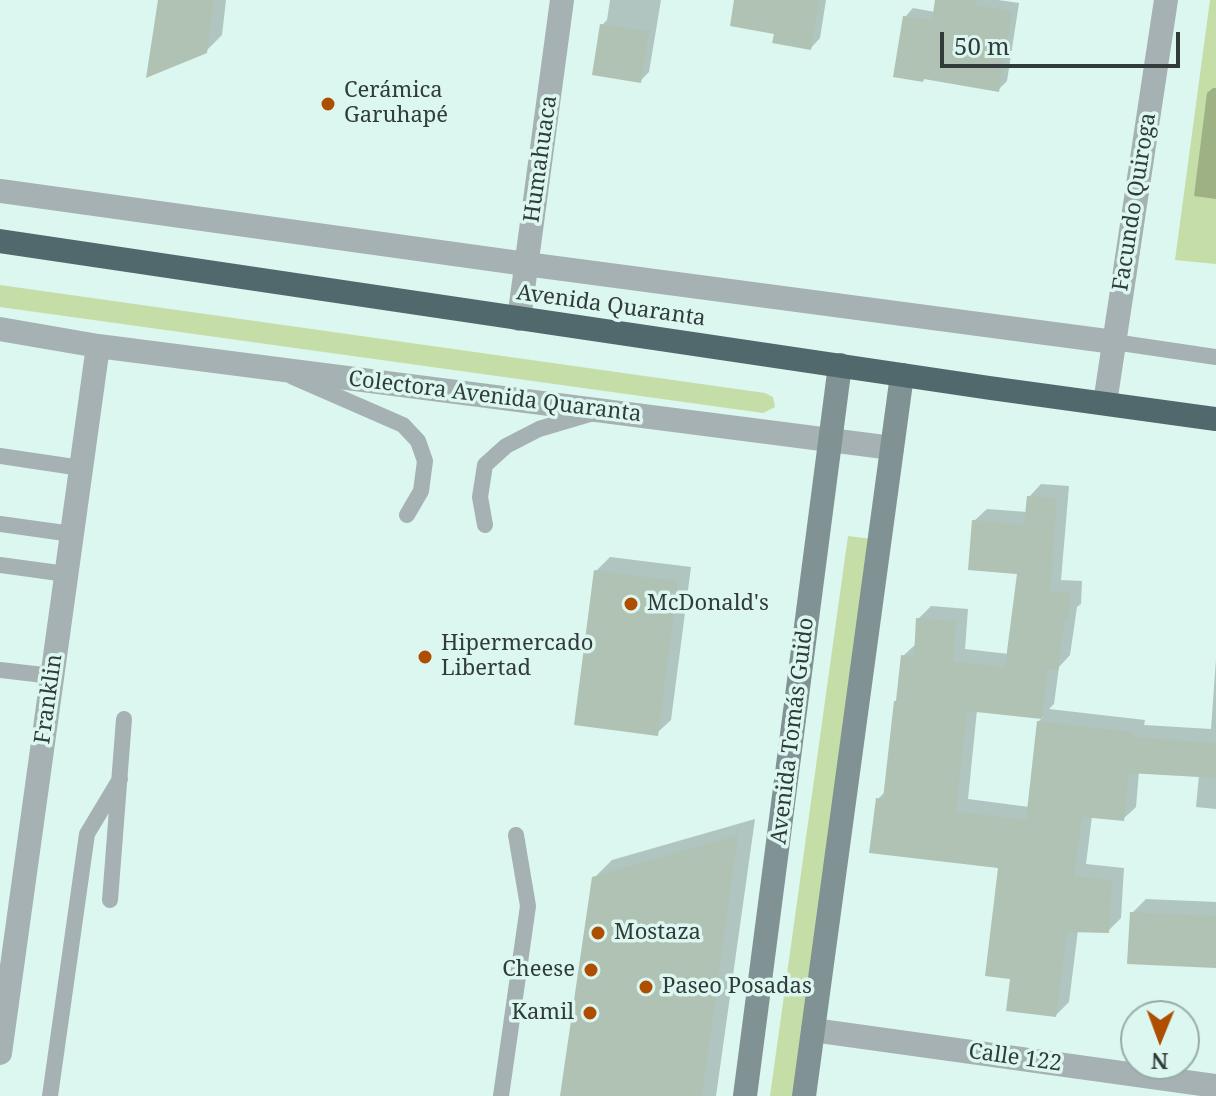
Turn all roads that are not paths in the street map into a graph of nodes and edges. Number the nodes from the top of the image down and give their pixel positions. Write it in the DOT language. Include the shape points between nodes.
graph roads {
  1 [pos="562,0"];
  2 [pos="1166,0"];
  3 [pos="0,191"];
  4 [pos="0,241"];
  5 [pos="526,264"];
  6 [pos="519,319"];
  7 [pos="0,329"];
  8 [pos="1114,342"];
  9 [pos="98,346"];
  10 [pos="1216,357"];
  11 [pos="840,365"];
  12 [pos="273,368"];
  13 [pos="902,375"];
  14 [pos="1105,403"];
  15 [pos="600,410"];
  16 [pos="1216,419"];
  17 [pos="830,440"];
  18 [pos="892,448"];
  19 [pos="0,456"];
  20 [pos="81,468"];
  21 [pos="407,515"];
  22 [pos="0,524"];
  23 [pos="485,525"];
  24 [pos="72,534"];
  25 [pos="0,565"];
  26 [pos="66,574"];
  27 [pos="0,670"];
  28 [pos="52,676"];
  29 [pos="124,719"];
  30 [pos="120,779"];
  31 [pos="516,835"];
  32 [pos="110,900"];
  33 [pos="813,1030"];
  34 [pos="0,1053"];
  35 [pos="1216,1086"];
  36 [pos="50,1096"];
  37 [pos="501,1096"];
  38 [pos="745,1096"];
  39 [pos="804,1096"];
  1 -- 5 [label="street, Humahuaca"];
  2 -- 8 [label="street, Facundo Quiroga"];
  3 -- 5 [label="street"];
  4 -- 6 [label="highway, Avenida Quaranta"];
  5 -- 6 [label="street, Humahuaca"];
  5 -- 8 [label="street"];
  6 -- 11 [label="highway, Avenida Quaranta"];
  7 -- 9 [label="street, Colectora Avenida Quaranta"];
  8 -- 10 [label="lane"];
  8 -- 14 [label="street, Facundo Quiroga"];
  9 -- 12 [label="street, Colectora Avenida Quaranta"];
  9 -- 20 [label="street, Franklin"];
  11 -- 13 [label="highway, Avenida Quaranta"];
  11 -- 17 [label="main road, Avenida Tomás Guido"];
  12 -- 15 [label="street, Colectora Avenida Quaranta"];
  12 -- 21 [label="lane" via="403,425 418,441 425,461 421,491"];
  13 -- 14 [label="highway, Avenida Quaranta"];
  13 -- 18 [label="main road"];
  14 -- 16 [label="highway, Avenida Quaranta"];
  15 -- 17 [label="street, Colectora Avenida Quaranta"];
  15 -- 23 [label="lane" via="539,429 506,446 485,465 480,497"];
  17 -- 18 [label="street, Colectora Avenida Quaranta"];
  17 -- 38 [label="main road, Avenida Tomás Guido"];
  18 -- 33 [label="main road"];
  19 -- 20 [label="lane"];
  20 -- 24 [label="street, Franklin"];
  22 -- 24 [label="lane"];
  24 -- 26 [label="street, Franklin"];
  25 -- 26 [label="lane"];
  26 -- 28 [label="street, Franklin"];
  27 -- 28 [label="lane"];
  28 -- 34 [label="street, Franklin"];
  29 -- 30 [label="lane"];
  30 -- 32 [label="lane"];
  30 -- 36 [label="lane" via="87,834"];
  31 -- 37 [label="lane" via="528,906"];
  33 -- 35 [label="street, Calle 122"];
  33 -- 39 [label="main road"];
}
